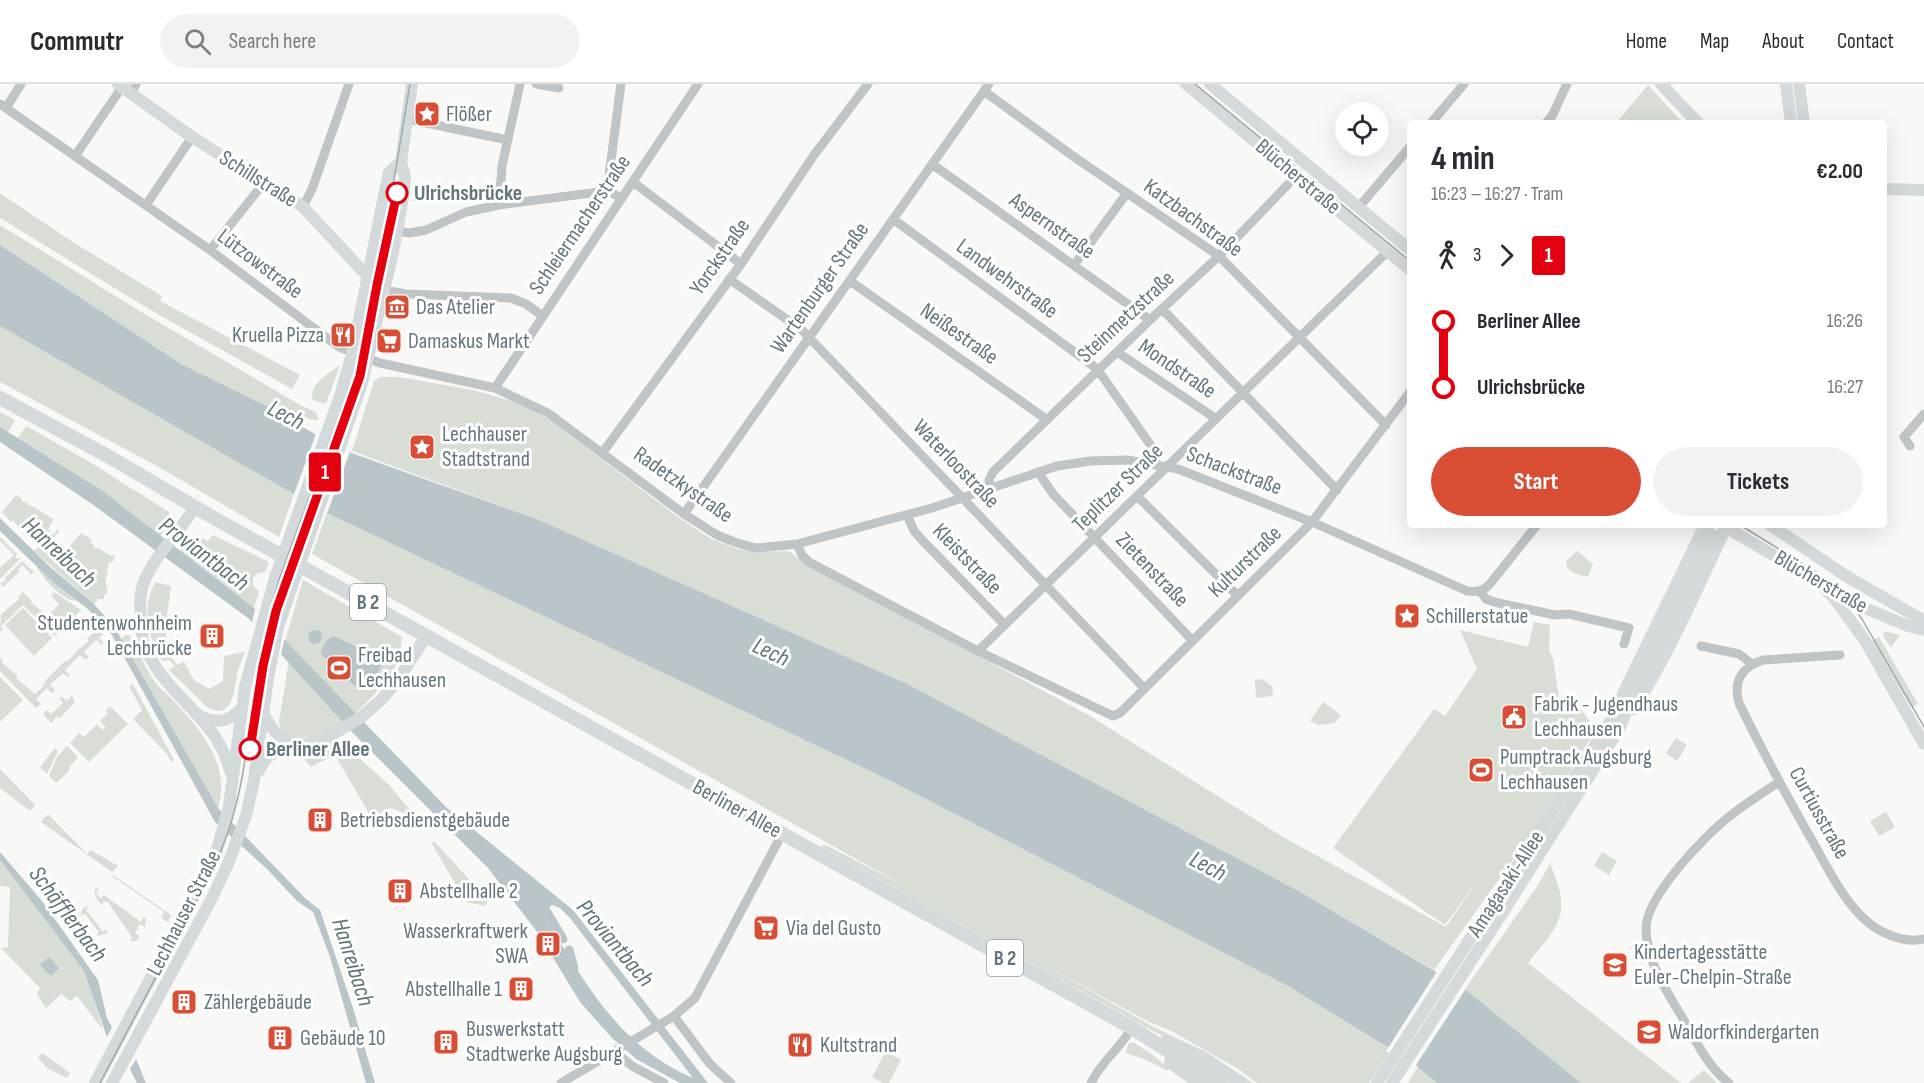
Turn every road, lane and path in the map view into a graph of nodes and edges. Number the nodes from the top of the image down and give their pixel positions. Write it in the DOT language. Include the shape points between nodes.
graph roads {
  1 [pos="21,84"];
  2 [pos="349,84"];
  3 [pos="412,84"];
  4 [pos="520,84"];
  5 [pos="536,84"];
  6 [pos="621,84"];
  7 [pos="698,84"];
  8 [pos="868,84"];
  9 [pos="1186,84"];
  10 [pos="1210,84"];
  11 [pos="1464,84"];
  12 [pos="1567,84"];
  13 [pos="1661,84"];
  14 [pos="1786,84"];
  15 [pos="1798,84"];
  16 [pos="127,87"];
  17 [pos="986,87"];
  18 [pos="559,88"];
  19 [pos="3,106"];
  20 [pos="407,119"];
  21 [pos="1434,120"];
  22 [pos="1549,120"];
  23 [pos="1695,120"];
  24 [pos="1791,120"];
  25 [pos="1804,120"];
  26 [pos="192,138"];
  27 [pos="508,140"];
  28 [pos="1407,151"];
  29 [pos="75,156"];
  30 [pos="401,162"];
  31 [pos="932,164"];
  32 [pos="1297,175"];
  33 [pos="633,182"];
  34 [pos="264,183"];
  35 [pos="1887,189"];
  36 [pos="1924,190"];
  37 [pos="607,191"];
  38 [pos="1126,193"];
  39 [pos="621,198"];
  40 [pos="499,205"];
  41 [pos="146,206"];
  42 [pos="303,207"];
  43 [pos="1358,208"];
  44 [pos="893,219"];
  45 [pos="397,231"];
  46 [pos="1407,248"];
  47 [pos="210,250"];
  48 [pos="1388,251"];
  49 [pos="1219,256"];
  50 [pos="741,264"];
  51 [pos="1074,265"];
  52 [pos="1407,267"];
  53 [pos="367,277"];
  54 [pos="729,279"];
  55 [pos="850,281"];
  56 [pos="384,290"];
  57 [pos="1162,309"];
  58 [pos="543,316"];
  59 [pos="1150,320"];
  60 [pos="809,338"];
  61 [pos="1300,338"];
  62 [pos="352,352"];
  63 [pos="1117,352"];
  64 [pos="369,359"];
  65 [pos="1098,370"];
  66 [pos="495,388"];
  67 [pos="1244,393"];
  68 [pos="0,398"];
  69 [pos="1407,399"];
  70 [pos="1924,414"];
  71 [pos="1215,418"];
  72 [pos="1046,419"];
  73 [pos="1386,424"];
  74 [pos="1911,446"];
  75 [pos="603,453"];
  76 [pos="1156,464"];
  77 [pos="1168,466"];
  78 [pos="1038,472"];
  79 [pos="990,489"];
  80 [pos="1337,490"];
  81 [pos="1137,496"];
  82 [pos="962,498"];
  83 [pos="195,507"];
  84 [pos="684,513"];
  85 [pos="907,515"];
  86 [pos="1312,522"];
  87 [pos="1535,528"];
  88 [pos="1704,528"];
  89 [pos="1724,528"];
  90 [pos="1729,528"];
  91 [pos="1774,528"];
  92 [pos="1094,538"];
  93 [pos="1709,540"];
  94 [pos="797,544"];
  95 [pos="1809,575"];
  96 [pos="1046,586"];
  97 [pos="1866,587"];
  98 [pos="1480,591"];
  99 [pos="1238,596"];
  100 [pos="1860,606"];
  101 [pos="1924,621"];
  102 [pos="1005,625"];
  103 [pos="1924,630"];
  104 [pos="427,635"];
  105 [pos="1864,639"];
  106 [pos="1192,640"];
  107 [pos="1624,644"];
  108 [pos="1701,646"];
  109 [pos="978,651"];
  110 [pos="1840,655"];
  111 [pos="1752,664"];
  112 [pos="1144,688"];
  113 [pos="241,709"];
  114 [pos="197,714"];
  115 [pos="264,714"];
  116 [pos="1615,725"];
  117 [pos="1924,744"];
  118 [pos="305,745"];
  119 [pos="232,777"];
  120 [pos="254,780"];
  121 [pos="1779,782"];
  122 [pos="782,834"];
  123 [pos="1924,939"];
  124 [pos="1469,953"];
  125 [pos="674,1016"];
  126 [pos="1133,1029"];
  127 [pos="618,1051"];
  128 [pos="94,1083"];
  129 [pos="112,1083"];
  130 [pos="561,1083"];
  131 [pos="664,1083"];
  132 [pos="731,1083"];
  133 [pos="1090,1083"];
  134 [pos="1200,1083"];
  135 [pos="1219,1083"];
  136 [pos="1240,1083"];
  137 [pos="1377,1083"];
  138 [pos="1392,1083"];
  139 [pos="1730,1083"];
  1 -- 19 [label="street"];
  2 -- 42 [label="street"];
  3 -- 20 [label="street"];
  4 -- 27 [label="street"];
  5 -- 18 [label="street"];
  6 -- 37 [label="street"];
  7 -- 33 [label="street, Schleiermacherstraße"];
  8 -- 50 [label="street, Yorckstraße" via="814,155"];
  9 -- 32 [label="street, Blücherstraße"];
  10 -- 43 [label="street, Blücherstraße"];
  11 -- 21 [label="street"];
  12 -- 22 [label="street"];
  13 -- 23 [label="street"];
  14 -- 24 [label="street"];
  15 -- 25 [label="street"];
  16 -- 26 [label="street, Schillstraße"];
  16 -- 29 [label="street"];
  17 -- 31 [label="street, Wartenburger Straße"];
  17 -- 38 [label="street, Katzbachstraße"];
  19 -- 29 [label="street, Lützowstraße"];
  20 -- 27 [label="street"];
  20 -- 30 [label="street"];
  26 -- 34 [label="street, Schillstraße"];
  26 -- 41 [label="street"];
  27 -- 40 [label="street"];
  28 -- 43 [label="street"];
  29 -- 41 [label="street, Lützowstraße"];
  30 -- 45 [label="street, Lechhauser Straße" via="405,177"];
  30 -- 53 [label="street, Lechhauser Straße" via="389,172"];
  31 -- 44 [label="street, Wartenburger Straße"];
  31 -- 51 [label="street, Aspernstraße"];
  32 -- 48 [label="street, Blücherstraße"];
  32 -- 49 [label="street, Steinmetzstraße"];
  33 -- 39 [label="street, Schleiermacherstraße"];
  33 -- 50 [label="street"];
  34 -- 42 [label="street, Schillstraße"];
  34 -- 47 [label="street"];
  35 -- 36 [label="street"];
  37 -- 39 [label="street"];
  37 -- 40 [label="street"];
  38 -- 49 [label="street, Katzbachstraße"];
  38 -- 51 [label="street"];
  39 -- 58 [label="street, Schleiermacherstraße"];
  40 -- 45 [label="street" via="466,212 426,230"];
  41 -- 47 [label="street, Lützowstraße"];
  42 -- 53 [label="street, Schillstraße"];
  43 -- 46 [label="street, Blücherstraße"];
  44 -- 55 [label="street, Wartenburger Straße"];
  44 -- 65 [label="street, Landwehrstraße"];
  45 -- 56 [label="street, Lechhauser Straße"];
  47 -- 62 [label="street, Lützowstraße" via="339,347"];
  48 -- 52 [label="street, Blücherstraße"];
  48 -- 61 [label="street, Teplitzer Straße"];
  49 -- 57 [label="street, Steinmetzstraße"];
  49 -- 61 [label="street, Katzbachstraße"];
  50 -- 54 [label="street, Yorckstraße"];
  51 -- 59 [label="street, Aspernstraße"];
  53 -- 56 [label="street, Schillstraße"];
  53 -- 62 [label="street, Lechhauser Straße"];
  54 -- 60 [label="street, Waterloostraße"];
  54 -- 75 [label="street, Yorckstraße"];
  55 -- 60 [label="street, Wartenburger Straße"];
  55 -- 72 [label="street, Neißestraße"];
  56 -- 58 [label="street" via="512,298"];
  56 -- 64 [label="street, Lechhauser Straße"];
  57 -- 59 [label="street, Steinmetzstraße"];
  57 -- 67 [label="street"];
  58 -- 66 [label="street, Schleiermacherstraße"];
  59 -- 63 [label="street, Steinmetzstraße"];
  60 -- 82 [label="street, Waterloostraße"];
  60 -- 84 [label="street, Wartenburger Straße"];
  61 -- 67 [label="street, Teplitzer Straße"];
  61 -- 73 [label="street, Katzbachstraße"];
  62 -- 64 [label="street, Radetzkystraße"];
  62 -- 113 [label="street, Lechhauser Straße" via="275,578"];
  63 -- 65 [label="street, Steinmetzstraße"];
  63 -- 71 [label="street, Mondstraße"];
  64 -- 66 [label="street, Radetzkystraße"];
  64 -- 115 [label="street, Lechhauser Straße" via="281,615"];
  65 -- 72 [label="street, Steinmetzstraße"];
  65 -- 76 [label="street, Landwehrstraße" via="1154,450"];
  66 -- 75 [label="street, Radetzkystraße" via="548,413"];
  67 -- 71 [label="street, Teplitzer Straße"];
  67 -- 80 [label="street"];
  68 -- 83 [label="main road, Berliner Allee / B 2"];
  69 -- 73 [label="street, Kulturstraße"];
  70 -- 74 [label="street" via="1904,437"];
  71 -- 77 [label="street, Teplitzer Straße"];
  72 -- 79 [label="street, Steinmetzstraße" via="993,472"];
  73 -- 80 [label="street, Kulturstraße"];
  75 -- 84 [label="street, Radetzkystraße"];
  76 -- 77 [label="street, Schackstraße"];
  76 -- 78 [label="street, Schackstraße" via="1090,461"];
  77 -- 81 [label="street, Teplitzer Straße"];
  77 -- 86 [label="street, Schackstraße"];
  78 -- 79 [label="street, Schackstraße"];
  78 -- 92 [label="street, Zietenstraße"];
  79 -- 82 [label="street, Schackstraße"];
  80 -- 86 [label="street, Kulturstraße"];
  81 -- 92 [label="street, Teplitzer Straße"];
  81 -- 99 [label="street"];
  82 -- 85 [label="street, Schackstraße"];
  82 -- 96 [label="street, Waterloostraße"];
  83 -- 104 [label="main road, Berliner Allee / B 2"];
  83 -- 114 [label="street" via="160,555 144,583 140,600 142,639 150,657"];
  84 -- 94 [label="street, Radetzkystraße" via="717,535 746,546"];
  85 -- 94 [label="street, Schackstraße"];
  85 -- 102 [label="street, Kleiststraße" via="922,540"];
  86 -- 98 [label="street, Schackstraße" via="1467,591"];
  86 -- 99 [label="street, Kulturstraße"];
  87 -- 98 [label="street"];
  88 -- 116 [label="street"];
  89 -- 116 [label="street" via="1657,671 1633,711"];
  90 -- 95 [label="street, Blücherstraße"];
  91 -- 97 [label="street, Blücherstraße"];
  92 -- 96 [label="street, Teplitzer Straße"];
  92 -- 106 [label="street, Zietenstraße"];
  93 -- 116 [label="street, Amagasaki-Allee"];
  94 -- 109 [label="street" via="809,562"];
  95 -- 100 [label="street, Blücherstraße"];
  95 -- 105 [label="street" via="1834,597"];
  96 -- 102 [label="street, Teplitzer Straße"];
  96 -- 112 [label="street, Waterloostraße"];
  97 -- 100 [label="street"];
  97 -- 101 [label="street, Blücherstraße"];
  98 -- 107 [label="street, Schackstraße" via="1485,599 1494,602 1629,628"];
  99 -- 106 [label="street, Kulturstraße"];
  100 -- 103 [label="street, Blücherstraße"];
  100 -- 105 [label="street" via="1859,623"];
  102 -- 109 [label="street, Teplitzer Straße"];
  104 -- 118 [label="street" via="380,701 346,727"];
  104 -- 122 [label="main road, Berliner Allee / B 2"];
  105 -- 117 [label="street"];
  106 -- 112 [label="street, Kulturstraße"];
  108 -- 111 [label="street" via="1739,654"];
  109 -- 112 [label="street, Kulturstraße" via="1113,716"];
  110 -- 111 [label="street"];
  111 -- 121 [label="street, Curtiusstraße" via="1740,674 1737,696"];
  113 -- 114 [label="street" via="223,721 211,721"];
  113 -- 119 [label="street, Lechhauser Straße"];
  114 -- 119 [label="street" via="215,736"];
  115 -- 118 [label="street" via="281,738"];
  115 -- 120 [label="street, Lechhauser Straße"];
  116 -- 124 [label="street, Amagasaki-Allee"];
  118 -- 120 [label="street" via="267,757"];
  119 -- 128 [label="street, Lechhauser Straße" via="229,806 215,857"];
  120 -- 129 [label="street, Lechhauser Straße" via="246,816 228,864"];
  121 -- 123 [label="street, Curtiusstraße" via="1835,880 1862,917 1881,932 1898,938"];
  121 -- 139 [label="street" via="1727,818 1691,854 1654,901 1647,920 1648,951 1666,989 1708,1060"];
  122 -- 125 [label="street" via="695,999"];
  122 -- 126 [label="main road, Berliner Allee / B 2"];
  124 -- 137 [label="street, Amagasaki-Allee"];
  124 -- 138 [label="street, Amagasaki-Allee"];
  125 -- 127 [label="street"];
  125 -- 132 [label="street" via="710,1064"];
  126 -- 133 [label="street"];
  126 -- 134 [label="main road"];
  126 -- 135 [label="main road, Berliner Allee / B 2"];
  126 -- 136 [label="main road" via="1201,1057"];
  127 -- 130 [label="street"];
  127 -- 131 [label="street" via="632,1066"];
}
